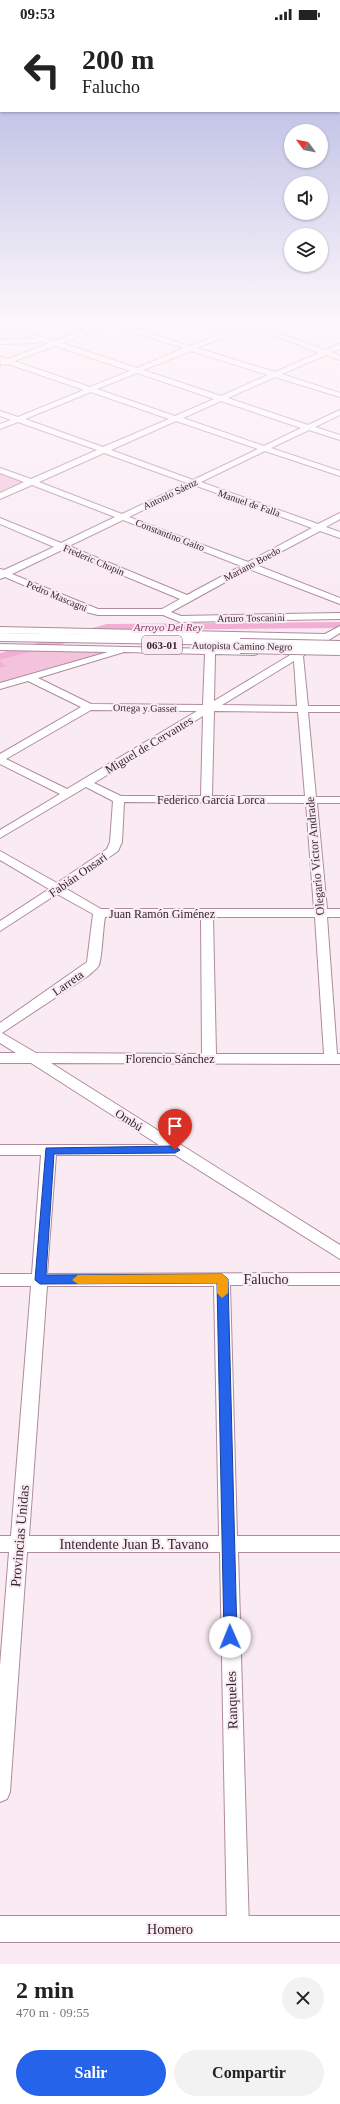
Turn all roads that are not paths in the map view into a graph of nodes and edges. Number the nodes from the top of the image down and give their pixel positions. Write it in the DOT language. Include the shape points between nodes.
graph roads {
  1 [pos="37,412"];
  2 [pos="157,412"];
  3 [pos="188,412"];
  4 [pos="261,412"];
  5 [pos="340,412"];
  6 [pos="0,413"];
  7 [pos="174,418"];
  8 [pos="19,420"];
  9 [pos="0,427"];
  10 [pos="308,428"];
  11 [pos="340,438"];
  12 [pos="265,449"];
  13 [pos="102,450"];
  14 [pos="0,470"];
  15 [pos="340,474"];
  16 [pos="32,482"];
  17 [pos="193,483"];
  18 [pos="0,496"];
  19 [pos="340,516"];
  20 [pos="124,517"];
  21 [pos="0,521"];
  22 [pos="320,528"];
  23 [pos="340,535"];
  24 [pos="62,547"];
  25 [pos="249,566"];
  26 [pos="1,574"];
  27 [pos="188,599"];
  28 [pos="340,601"];
  29 [pos="164,612"];
  30 [pos="340,616"];
  31 [pos="337,635"];
  32 [pos="95,638"];
  33 [pos="2,640"];
  34 [pos="241,644"];
  35 [pos="340,648"];
  36 [pos="125,649"];
  37 [pos="210,651"];
  38 [pos="298,653"];
  39 [pos="340,654"];
  40 [pos="29,678"];
  41 [pos="0,686"];
  42 [pos="90,707"];
  43 [pos="208,709"];
  44 [pos="303,709"];
  45 [pos="340,709"];
  46 [pos="0,759"];
  47 [pos="86,783"];
  48 [pos="68,794"];
  49 [pos="119,799"];
  50 [pos="206,800"];
  51 [pos="310,800"];
  52 [pos="340,800"];
  53 [pos="0,835"];
  54 [pos="0,855"];
  55 [pos="58,889"];
  56 [pos="340,913"];
  57 [pos="99,914"];
  58 [pos="207,914"];
  59 [pos="321,914"];
  60 [pos="0,927"];
  61 [pos="0,1029"];
  62 [pos="0,1037"];
  63 [pos="0,1058"];
  64 [pos="31,1058"];
  65 [pos="210,1059"];
  66 [pos="336,1059"];
  67 [pos="0,1150"];
  68 [pos="175,1150"];
  69 [pos="49,1151"];
  70 [pos="340,1253"];
  71 [pos="222,1279"];
  72 [pos="340,1279"];
  73 [pos="0,1280"];
  74 [pos="40,1280"];
  75 [pos="0,1544"];
  76 [pos="19,1544"];
  77 [pos="228,1544"];
  78 [pos="340,1544"];
  79 [pos="0,1792"];
  80 [pos="0,1929"];
  81 [pos="238,1929"];
  82 [pos="340,1929"];
  1 -- 8 [label="street"];
  2 -- 7 [label="street"];
  3 -- 7 [label="street"];
  4 -- 10 [label="street"];
  5 -- 10 [label="street, Antonio Sáenz"];
  6 -- 8 [label="street, Manuel de Falla"];
  7 -- 12 [label="street"];
  7 -- 13 [label="street"];
  8 -- 9 [label="street"];
  8 -- 13 [label="street, Manuel de Falla"];
  10 -- 11 [label="street"];
  10 -- 12 [label="street, Antonio Sáenz"];
  12 -- 15 [label="street"];
  12 -- 17 [label="street, Antonio Sáenz"];
  13 -- 16 [label="street"];
  13 -- 17 [label="street, Manuel de Falla"];
  14 -- 16 [label="street, Constantino Gaito"];
  16 -- 18 [label="street"];
  16 -- 20 [label="street, Constantino Gaito"];
  17 -- 20 [label="street, Antonio Sáenz"];
  17 -- 22 [label="street, Manuel de Falla"];
  19 -- 22 [label="street, Mariano Boedo"];
  20 -- 24 [label="street, Antonio Sáenz"];
  20 -- 25 [label="street, Constantino Gaito"];
  21 -- 24 [label="street, Frederic Chopin"];
  22 -- 23 [label="street, Manuel de Falla"];
  22 -- 25 [label="street, Mariano Boedo"];
  24 -- 26 [label="street, Antonio Sáenz"];
  24 -- 27 [label="street, Frederic Chopin"];
  25 -- 27 [label="street, Mariano Boedo"];
  25 -- 28 [label="street, Constantino Gaito"];
  26 -- 29 [label="street, Pedro Mascagni" via="89,610"];
  27 -- 29 [label="street, Mariano Boedo"];
  29 -- 30 [label="street, Arturo Toscanini" via="180,618"];
  31 -- 32 [label="street"];
  31 -- 34 [label="highway, Autopista Camino Negro / 063-01"];
  31 -- 38 [label="street, Miguel de Cervantes"];
  32 -- 33 [label="highway, Autopista Camino Negro / 063-01"];
  32 -- 33 [label="street" via="56,632"];
  32 -- 34 [label="highway, Autopista Camino Negro / 063-01"];
  33 -- 36 [label="street" via="65,648"];
  34 -- 35 [label="highway, Autopista Camino Negro / 063-01, bridge"];
  36 -- 37 [label="street"];
  36 -- 40 [label="street" via="113,655"];
  37 -- 38 [label="street"];
  37 -- 43 [label="street"];
  38 -- 39 [label="street"];
  38 -- 43 [label="street, Miguel de Cervantes"];
  38 -- 44 [label="street, Olegario Víctor Andrade"];
  40 -- 41 [label="street"];
  40 -- 42 [label="street, Ortega y Gasset"];
  42 -- 43 [label="street, Ortega y Gasset"];
  42 -- 46 [label="street"];
  43 -- 44 [label="street, Ortega y Gasset"];
  43 -- 47 [label="street, Miguel de Cervantes"];
  43 -- 50 [label="street"];
  44 -- 45 [label="street, Ortega y Gasset"];
  44 -- 51 [label="street, Olegario Víctor Andrade"];
  46 -- 48 [label="street"];
  47 -- 48 [label="street, Miguel de Cervantes"];
  47 -- 49 [label="street, Federico García Lorca"];
  48 -- 53 [label="street, Miguel de Cervantes"];
  49 -- 50 [label="street, Federico García Lorca"];
  49 -- 55 [label="street, Fabián Onsari" via="115,847 104,858"];
  50 -- 51 [label="street, Federico García Lorca"];
  51 -- 52 [label="street, Federico García Lorca"];
  51 -- 59 [label="street, Olegario Víctor Andrade"];
  54 -- 55 [label="street, Juan Ramón Giménez"];
  55 -- 57 [label="street, Juan Ramón Giménez"];
  55 -- 60 [label="street, Fabián Onsari"];
  56 -- 59 [label="street, Juan Ramón Giménez"];
  57 -- 58 [label="street, Juan Ramón Giménez"];
  57 -- 61 [label="street, Larreta" via="93,964"];
  58 -- 59 [label="street, Juan Ramón Giménez"];
  58 -- 65 [label="street"];
  59 -- 66 [label="street, Olegario Víctor Andrade"];
  62 -- 64 [label="street, Ombú"];
  63 -- 64 [label="street, Florencio Sánchez"];
  64 -- 65 [label="street, Florencio Sánchez"];
  64 -- 68 [label="street, Ombú"];
  65 -- 66 [label="street, Florencio Sánchez"];
  67 -- 69 [label="street"];
  68 -- 69 [label="street"];
  68 -- 70 [label="street, Ombú"];
  69 -- 74 [label="street, Provincias Unidas"];
  71 -- 72 [label="street, Falucho"];
  71 -- 74 [label="street, Falucho"];
  71 -- 77 [label="street, Ranqueles"];
  73 -- 74 [label="street, Falucho"];
  74 -- 76 [label="street, Provincias Unidas"];
  75 -- 76 [label="street, Intendente Juan B. Tavano"];
  76 -- 77 [label="street, Intendente Juan B. Tavano"];
  76 -- 79 [label="street, Provincias Unidas"];
  77 -- 78 [label="street, Intendente Juan B. Tavano"];
  77 -- 81 [label="street, Ranqueles"];
  80 -- 81 [label="main road, Homero"];
  81 -- 82 [label="main road, Homero"];
}
